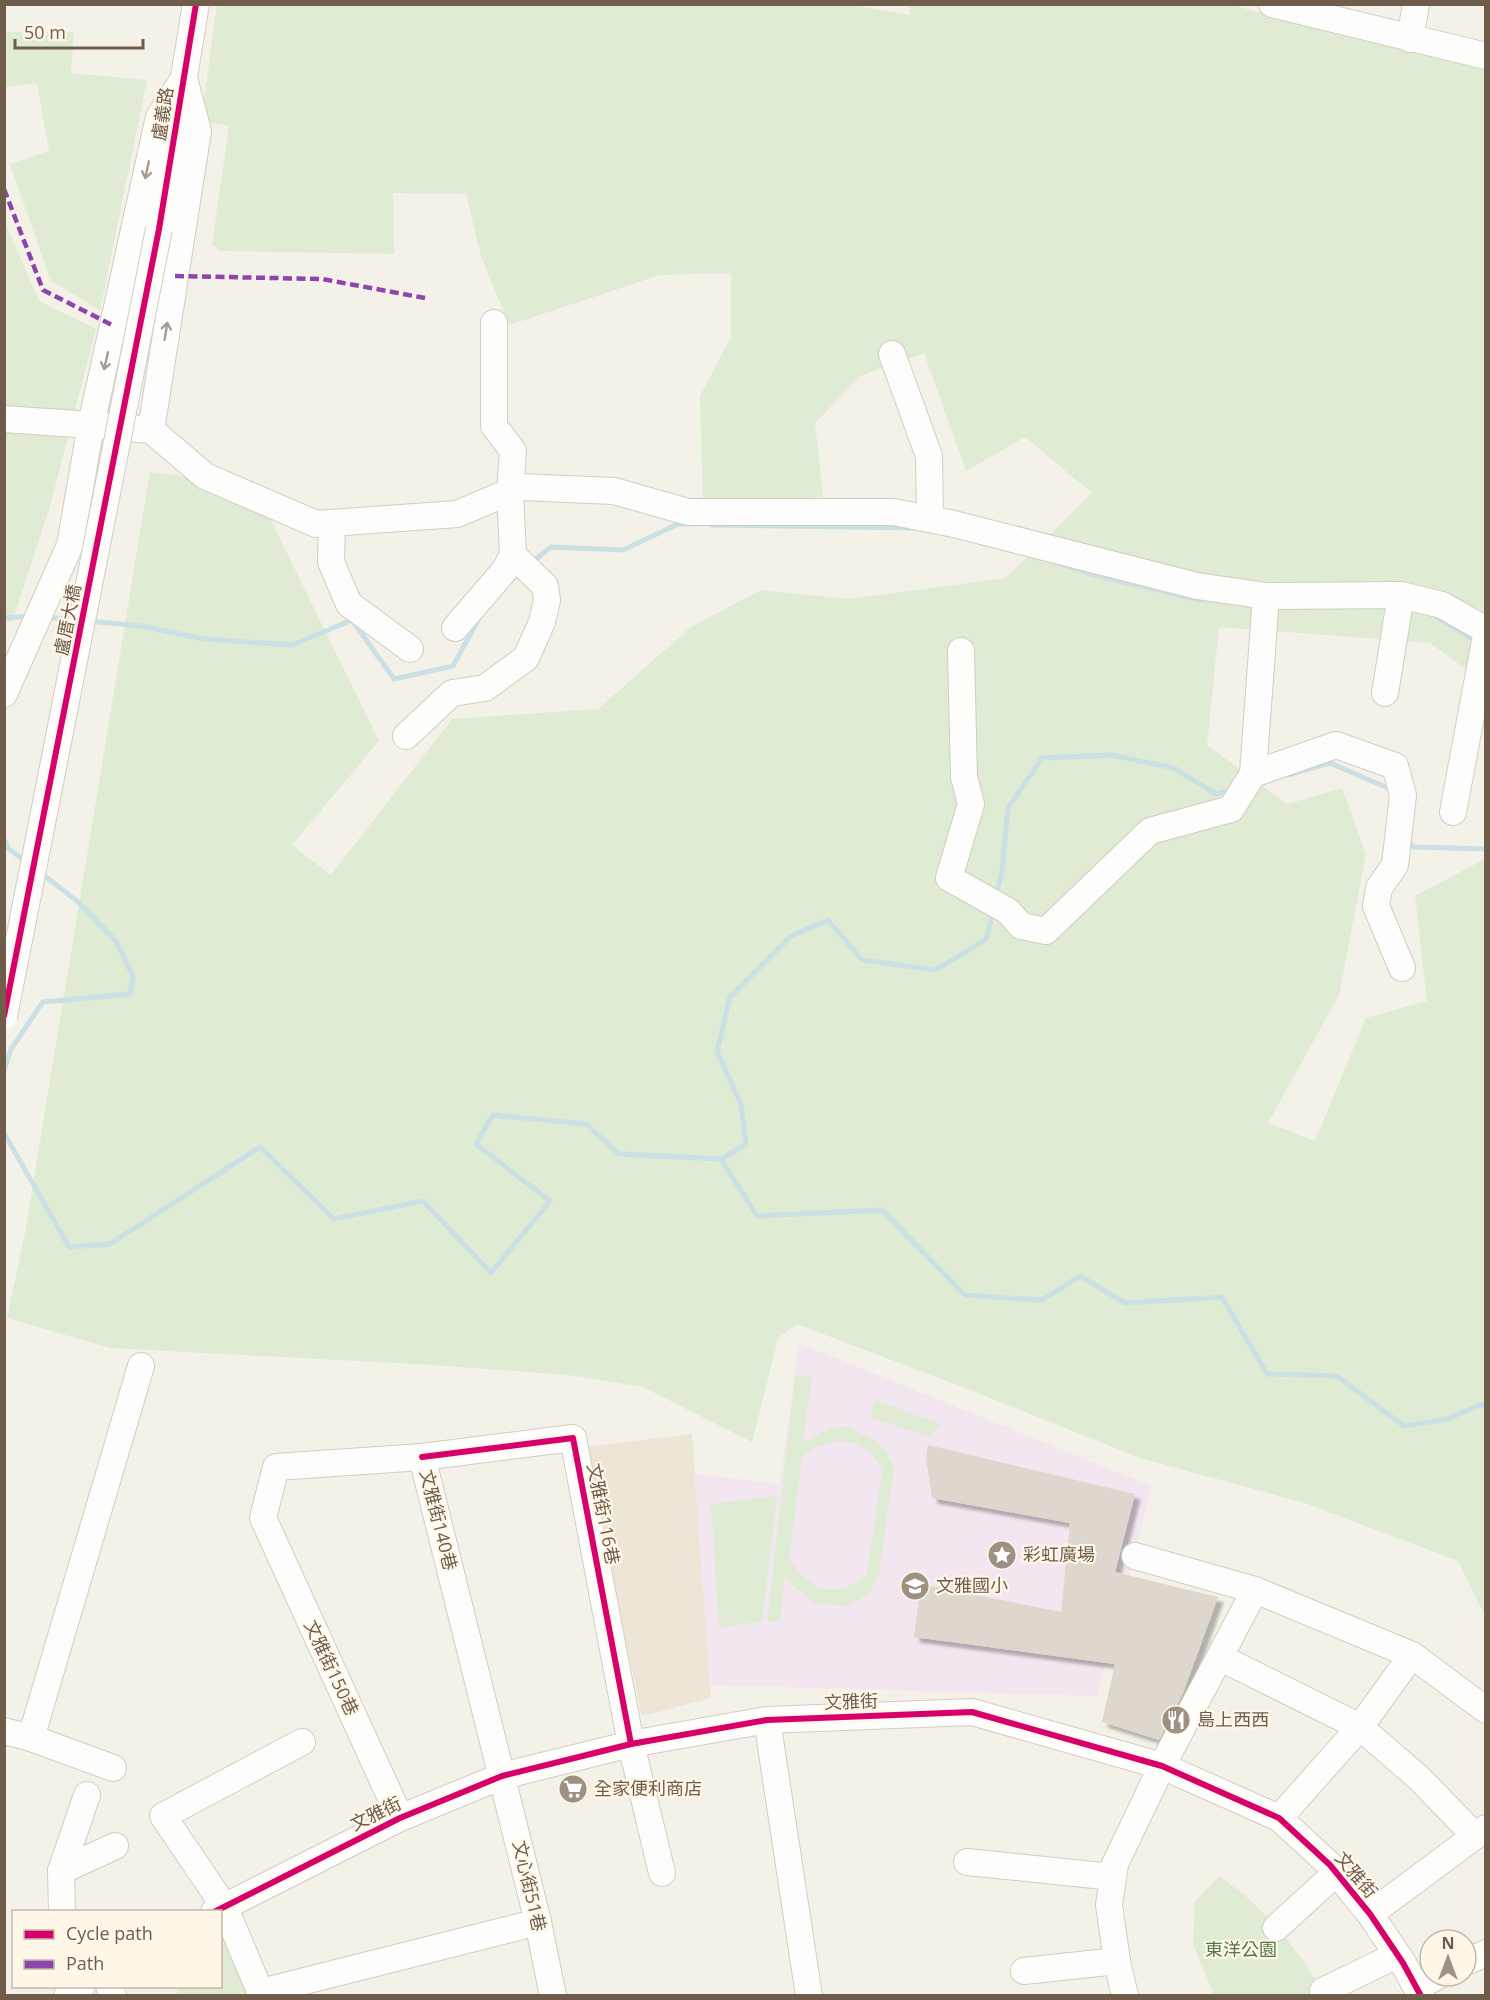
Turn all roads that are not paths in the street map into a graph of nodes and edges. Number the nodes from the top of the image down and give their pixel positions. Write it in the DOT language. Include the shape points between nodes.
graph roads {
  1 [pos="196,4"];
  2 [pos="1272,4"];
  3 [pos="1416,4"];
  4 [pos="1410,39"];
  5 [pos="1485,56"];
  6 [pos="184,78"];
  7 [pos="159,229"];
  8 [pos="494,322"];
  9 [pos="892,354"];
  10 [pos="4,419"];
  11 [pos="91,425"];
  12 [pos="151,430"];
  13 [pos="510,492"];
  14 [pos="930,519"];
  15 [pos="332,523"];
  16 [pos="521,563"];
  17 [pos="1265,601"];
  18 [pos="1400,605"];
  19 [pos="455,627"];
  20 [pos="1485,639"];
  21 [pos="410,649"];
  22 [pos="961,651"];
  23 [pos="1385,693"];
  24 [pos="4,694"];
  25 [pos="406,736"];
  26 [pos="1248,783"];
  27 [pos="1453,812"];
  28 [pos="1402,968"];
  29 [pos="4,1016"];
  30 [pos="141,1366"];
  31 [pos="422,1457"];
  32 [pos="263,1518"];
  33 [pos="1135,1556"];
  34 [pos="1255,1590"];
  35 [pos="1412,1655"];
  36 [pos="1221,1658"];
  37 [pos="1485,1710"];
  38 [pos="767,1720"];
  39 [pos="1360,1727"];
  40 [pos="4,1731"];
  41 [pos="32,1738"];
  42 [pos="302,1742"];
  43 [pos="631,1744"];
  44 [pos="1162,1766"];
  45 [pos="113,1768"];
  46 [pos="502,1776"];
  47 [pos="87,1796"];
  48 [pos="400,1818"];
  49 [pos="1279,1818"];
  50 [pos="1480,1832"];
  51 [pos="115,1846"];
  52 [pos="967,1862"];
  53 [pos="61,1871"];
  54 [pos="662,1873"];
  55 [pos="1336,1873"];
  56 [pos="1113,1878"];
  57 [pos="219,1909"];
  58 [pos="62,1910"];
  59 [pos="1370,1914"];
  60 [pos="222,1915"];
  61 [pos="538,1922"];
  62 [pos="1276,1928"];
  63 [pos="1397,1955"];
  64 [pos="1117,1961"];
  65 [pos="1024,1971"];
  66 [pos="1418,1978"];
  67 [pos="1323,1991"];
  68 [pos="262,1994"];
  69 [pos="553,1995"];
  70 [pos="809,1995"];
  71 [pos="1125,1995"];
  1 -- 6 [label="street, 盧義路"];
  2 -- 4 [label="street"];
  3 -- 4 [label="street"];
  4 -- 5 [label="street"];
  6 -- 7 [label="street, 盧義路"];
  6 -- 11 [label="street, one-way" via="159,117"];
  12 -- 6 [label="street, one-way" via="198,131"];
  7 -- 29 [label="street, 盧厝大橋, bridge"];
  8 -- 13 [label="street" via="494,426 513,451"];
  9 -- 14 [label="street" via="929,456"];
  10 -- 11 [label="street"];
  11 -- 12 [label="street"];
  11 -- 24 [label="street" via="70,545"];
  12 -- 15 [label="street" via="205,476 316,524"];
  13 -- 14 [label="street" via="521,487 614,491 688,512 894,512"];
  13 -- 15 [label="street" via="457,514"];
  13 -- 16 [label="street"];
  14 -- 17 [label="street"];
  15 -- 21 [label="street" via="331,562 349,604"];
  16 -- 19 [label="street" via="504,571"];
  16 -- 25 [label="street" via="544,586 547,600 526,658 485,688 452,693"];
  17 -- 18 [label="street"];
  17 -- 26 [label="street"];
  18 -- 20 [label="street" via="1442,605"];
  18 -- 23 [label="street"];
  20 -- 27 [label="street"];
  22 -- 26 [label="street" via="964,777 971,804 949,878 1008,911 1021,926 1046,931 1150,831 1231,809"];
  26 -- 28 [label="street" via="1336,745 1395,766 1403,795 1395,865 1379,888 1376,906"];
  30 -- 41 [label="street"];
  31 -- 32 [label="street, 文雅街140巷" via="276,1467"];
  31 -- 43 [label="street, 文雅街116巷" via="573,1438"];
  31 -- 46 [label="street, 文雅街140巷"];
  32 -- 48 [label="street, 文雅街150巷"];
  33 -- 34 [label="street"];
  34 -- 35 [label="street"];
  34 -- 36 [label="street"];
  35 -- 37 [label="street"];
  35 -- 39 [label="street"];
  36 -- 39 [label="street"];
  36 -- 44 [label="street"];
  38 -- 43 [label="street, 文雅街"];
  38 -- 44 [label="street, 文雅街" via="972,1712"];
  38 -- 70 [label="street"];
  39 -- 49 [label="street"];
  39 -- 50 [label="street"];
  40 -- 41 [label="street"];
  41 -- 45 [label="street"];
  42 -- 57 [label="street" via="163,1816"];
  43 -- 46 [label="street, 文雅街"];
  43 -- 54 [label="street"];
  44 -- 49 [label="street, 文雅街"];
  44 -- 56 [label="street"];
  46 -- 48 [label="street, 文雅街"];
  46 -- 61 [label="street, 文心街51巷"];
  47 -- 53 [label="street"];
  48 -- 57 [label="street, 文雅街"];
  49 -- 55 [label="street, 文雅街"];
  50 -- 59 [label="street"];
  51 -- 53 [label="street"];
  52 -- 56 [label="street"];
  53 -- 58 [label="street"];
  55 -- 59 [label="street, 文雅街"];
  55 -- 62 [label="street"];
  56 -- 64 [label="street" via="1109,1905"];
  59 -- 63 [label="street, 文雅街"];
  60 -- 68 [label="street"];
  61 -- 68 [label="street"];
  61 -- 69 [label="street, 文心街51巷"];
  63 -- 66 [label="street, 文雅街"];
  63 -- 67 [label="street"];
  64 -- 65 [label="street"];
  64 -- 71 [label="street"];
}
